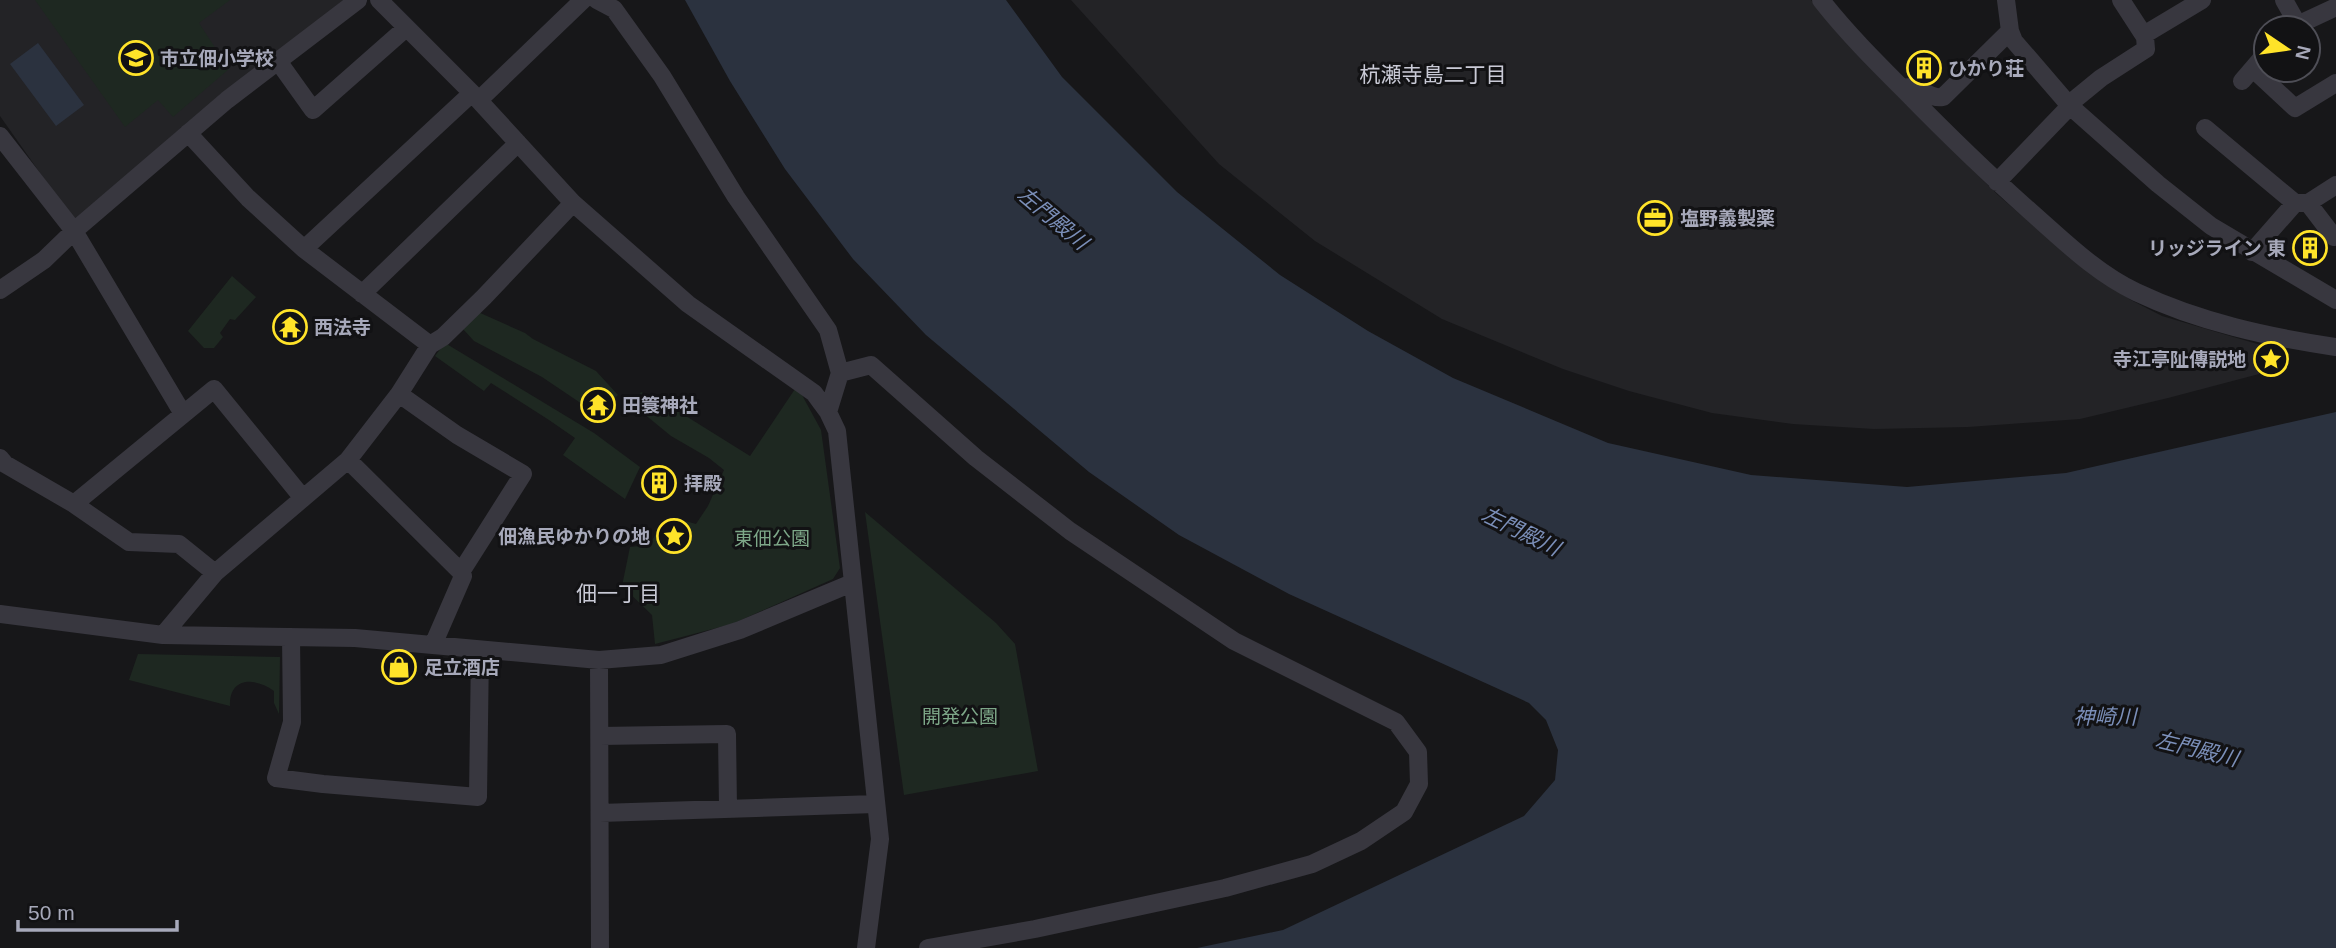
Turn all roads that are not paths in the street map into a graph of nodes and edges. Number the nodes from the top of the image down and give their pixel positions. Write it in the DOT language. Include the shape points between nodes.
graph roads {
  1 [pos="358,0"];
  2 [pos="379,0"];
  3 [pos="583,0"];
  4 [pos="597,0"];
  5 [pos="2006,0"];
  6 [pos="2121,0"];
  7 [pos="2202,0"];
  8 [pos="1822,1"];
  9 [pos="406,28"];
  10 [pos="2010,31"];
  11 [pos="2145,37"];
  12 [pos="278,61"];
  13 [pos="2336,83"];
  14 [pos="2260,84"];
  15 [pos="1902,88"];
  16 [pos="476,97"];
  17 [pos="2069,106"];
  18 [pos="2205,128"];
  19 [pos="188,133"];
  20 [pos="0,136"];
  21 [pos="518,143"];
  22 [pos="1997,182"];
  23 [pos="2336,185"];
  24 [pos="573,203"];
  25 [pos="2302,203"];
  26 [pos="75,231"];
  27 [pos="2334,237"];
  28 [pos="304,248"];
  29 [pos="2252,252"];
  30 [pos="0,290"];
  31 [pos="362,294"];
  32 [pos="2336,300"];
  33 [pos="430,345"];
  34 [pos="2336,347"];
  35 [pos="840,373"];
  36 [pos="399,394"];
  37 [pos="828,412"];
  38 [pos="183,414"];
  39 [pos="0,458"];
  40 [pos="348,460"];
  41 [pos="302,497"];
  42 [pos="74,504"];
  43 [pos="461,572"];
  44 [pos="215,573"];
  45 [pos="852,583"];
  46 [pos="0,614"];
  47 [pos="163,635"];
  48 [pos="290,637"];
  49 [pos="433,645"];
  50 [pos="480,650"];
  51 [pos="599,660"];
  52 [pos="600,736"];
  53 [pos="875,804"];
  54 [pos="728,808"];
  55 [pos="600,813"];
  56 [pos="600,948"];
  57 [pos="866,948"];
  58 [pos="928,948"];
  1 -- 12 [label="street"];
  2 -- 9 [label="street"];
  3 -- 16 [label="street"];
  4 -- 35 [label="street" via="614,9 662,76 736,197 828,330"];
  5 -- 10 [label="street"];
  6 -- 11 [label="street"];
  7 -- 11 [label="street"];
  8 -- 15 [label="street"];
  9 -- 12 [label="street" via="313,110"];
  9 -- 16 [label="street"];
  10 -- 15 [label="street" via="1944,97 1937,99 1912,86"];
  10 -- 17 [label="street"];
  11 -- 17 [label="street" via="2146,48"];
  12 -- 19 [label="street"];
  13 -- 14 [label="street" via="2295,108"];
  15 -- 22 [label="street"];
  16 -- 21 [label="street"];
  16 -- 28 [label="street"];
  17 -- 22 [label="street"];
  17 -- 29 [label="street" via="2168,192"];
  18 -- 25 [label="street"];
  19 -- 26 [label="street"];
  19 -- 28 [label="street" via="248,198"];
  20 -- 26 [label="street"];
  21 -- 24 [label="street"];
  21 -- 31 [label="street"];
  22 -- 34 [label="street" via="2096,269 2136,292 2210,320 2277,338"];
  23 -- 25 [label="street"];
  24 -- 33 [label="street" via="484,297"];
  24 -- 37 [label="street" via="688,304 814,393"];
  25 -- 27 [label="street"];
  25 -- 29 [label="street"];
  26 -- 30 [label="street" via="44,260"];
  26 -- 38 [label="street"];
  28 -- 31 [label="street"];
  29 -- 32 [label="street"];
  31 -- 33 [label="street"];
  33 -- 36 [label="street"];
  35 -- 37 [label="street"];
  35 -- 58 [label="street" via="871,365 976,458 1070,531 1234,641 1396,722 1418,752 1419,784 1404,812 1361,841 1312,864 1225,888"];
  36 -- 40 [label="street"];
  36 -- 43 [label="street" via="523,474"];
  37 -- 45 [label="street" via="837,432"];
  38 -- 41 [label="street" via="214,389"];
  38 -- 42 [label="street"];
  39 -- 42 [label="street"];
  40 -- 41 [label="street"];
  40 -- 43 [label="street"];
  41 -- 44 [label="street"];
  42 -- 44 [label="street" via="129,542 179,544"];
  43 -- 49 [label="street"];
  44 -- 47 [label="street"];
  45 -- 51 [label="street" via="740,630 671,652"];
  45 -- 53 [label="street"];
  46 -- 47 [label="street"];
  47 -- 48 [label="street"];
  48 -- 49 [label="street"];
  48 -- 50 [label="street" via="292,722 276,778 478,797"];
  49 -- 50 [label="street"];
  50 -- 51 [label="street"];
  51 -- 52 [label="street"];
  52 -- 54 [label="street" via="727,734"];
  52 -- 55 [label="street"];
  53 -- 54 [label="street"];
  53 -- 57 [label="street" via="880,839"];
  54 -- 55 [label="street"];
  55 -- 56 [label="street"];
}
